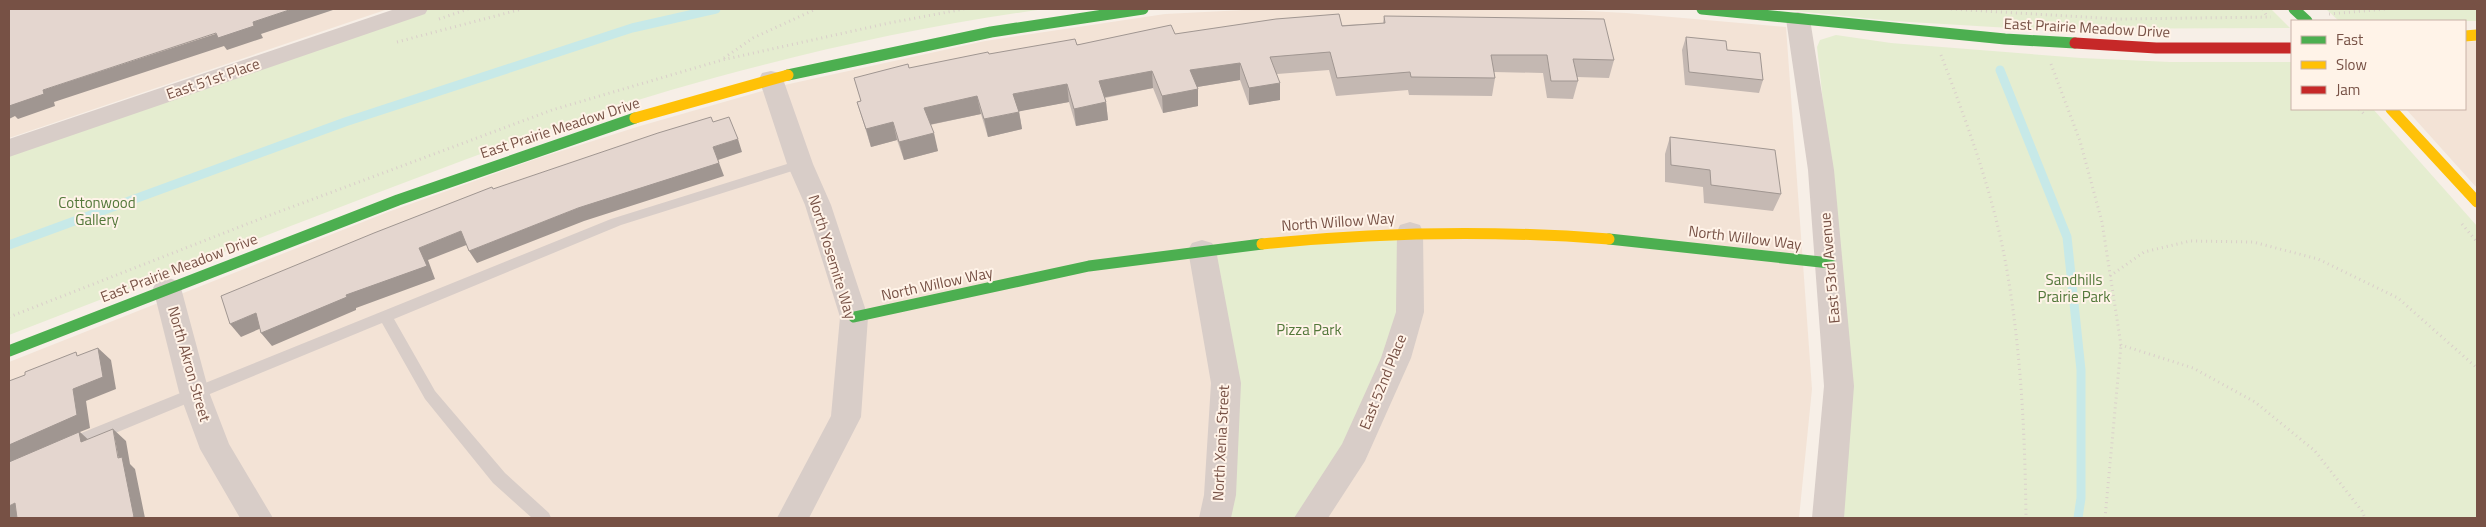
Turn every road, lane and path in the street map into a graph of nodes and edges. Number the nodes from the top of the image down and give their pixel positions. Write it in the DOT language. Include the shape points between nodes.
graph roads {
  1 [pos="417,9"];
  2 [pos="522,9"];
  3 [pos="816,9"];
  4 [pos="1143,9"];
  5 [pos="1702,9"];
  6 [pos="1951,9"];
  7 [pos="2263,9"];
  8 [pos="2294,9"];
  9 [pos="2345,9"];
  10 [pos="2386,9"];
  11 [pos="2334,13"];
  12 [pos="2348,13"];
  13 [pos="1798,19"];
  14 [pos="2306,20"];
  15 [pos="391,43"];
  16 [pos="2291,48"];
  17 [pos="1941,54"];
  18 [pos="722,60"];
  19 [pos="2051,64"];
  20 [pos="771,80"];
  21 [pos="2392,110"];
  22 [pos="9,148"];
  23 [pos="800,164"];
  24 [pos="2477,202"];
  25 [pos="1410,232"];
  26 [pos="1202,250"];
  27 [pos="1830,263"];
  28 [pos="2110,276"];
  29 [pos="167,288"];
  30 [pos="385,316"];
  31 [pos="854,317"];
  32 [pos="2121,345"];
  33 [pos="9,351"];
  34 [pos="2477,368"];
  35 [pos="194,392"];
  36 [pos="53,452"];
  37 [pos="257,518"];
  38 [pos="543,518"];
  39 [pos="793,518"];
  40 [pos="1215,518"];
  41 [pos="1310,518"];
  42 [pos="1828,518"];
  43 [pos="2026,518"];
  44 [pos="2105,518"];
  45 [pos="2365,518"];
  1 -- 22 [label="street, East 51st Place"];
  2 -- 15 [label="path"];
  3 -- 18 [label="path" via="753,38"];
  4 -- 20 [label="street, East Prairie Meadow Drive" via="991,32"];
  5 -- 13 [label="street, East Prairie Meadow Drive"];
  6 -- 7 [label="path" via="2118,19 2268,17"];
  8 -- 14 [label="street"];
  9 -- 12 [label="path"];
  10 -- 12 [label="path"];
  11 -- 12 [label="path"];
  13 -- 16 [label="street, East Prairie Meadow Drive" via="2005,39 2146,48"];
  13 -- 27 [label="street, East 53rd Avenue" via="1821,170"];
  17 -- 43 [label="path" via="1980,164 1995,216 2011,294 2024,410"];
  19 -- 28 [label="path" via="2080,141 2102,222"];
  20 -- 23 [label="street, North Yosemite Way"];
  20 -- 29 [label="street, East Prairie Meadow Drive" via="532,151"];
  21 -- 24 [label="street"];
  23 -- 30 [label="lane" via="616,222"];
  23 -- 31 [label="street, North Yosemite Way" via="818,205"];
  25 -- 26 [label="street, North Willow Way"];
  25 -- 27 [label="street, North Willow Way" via="1534,232"];
  25 -- 41 [label="street, East 52nd Place" via="1410,312 1396,358 1354,452"];
  26 -- 31 [label="street, North Willow Way" via="1089,266"];
  26 -- 40 [label="street, North Xenia Street" via="1226,383 1220,495"];
  27 -- 42 [label="street, East 53rd Avenue" via="1839,386"];
  28 -- 32 [label="path"];
  28 -- 34 [label="path" via="2144,252 2190,240 2263,244 2318,259 2398,298"];
  29 -- 33 [label="street, East Prairie Meadow Drive"];
  29 -- 35 [label="street, North Akron Street"];
  30 -- 35 [label="lane"];
  30 -- 38 [label="lane" via="430,394 499,478"];
  31 -- 39 [label="street, North Yosemite Way" via="846,417"];
  32 -- 44 [label="path"];
  32 -- 45 [label="path" via="2193,368 2255,402 2315,451"];
  35 -- 36 [label="lane"];
  35 -- 37 [label="street, North Akron Street" via="215,449"];
}
